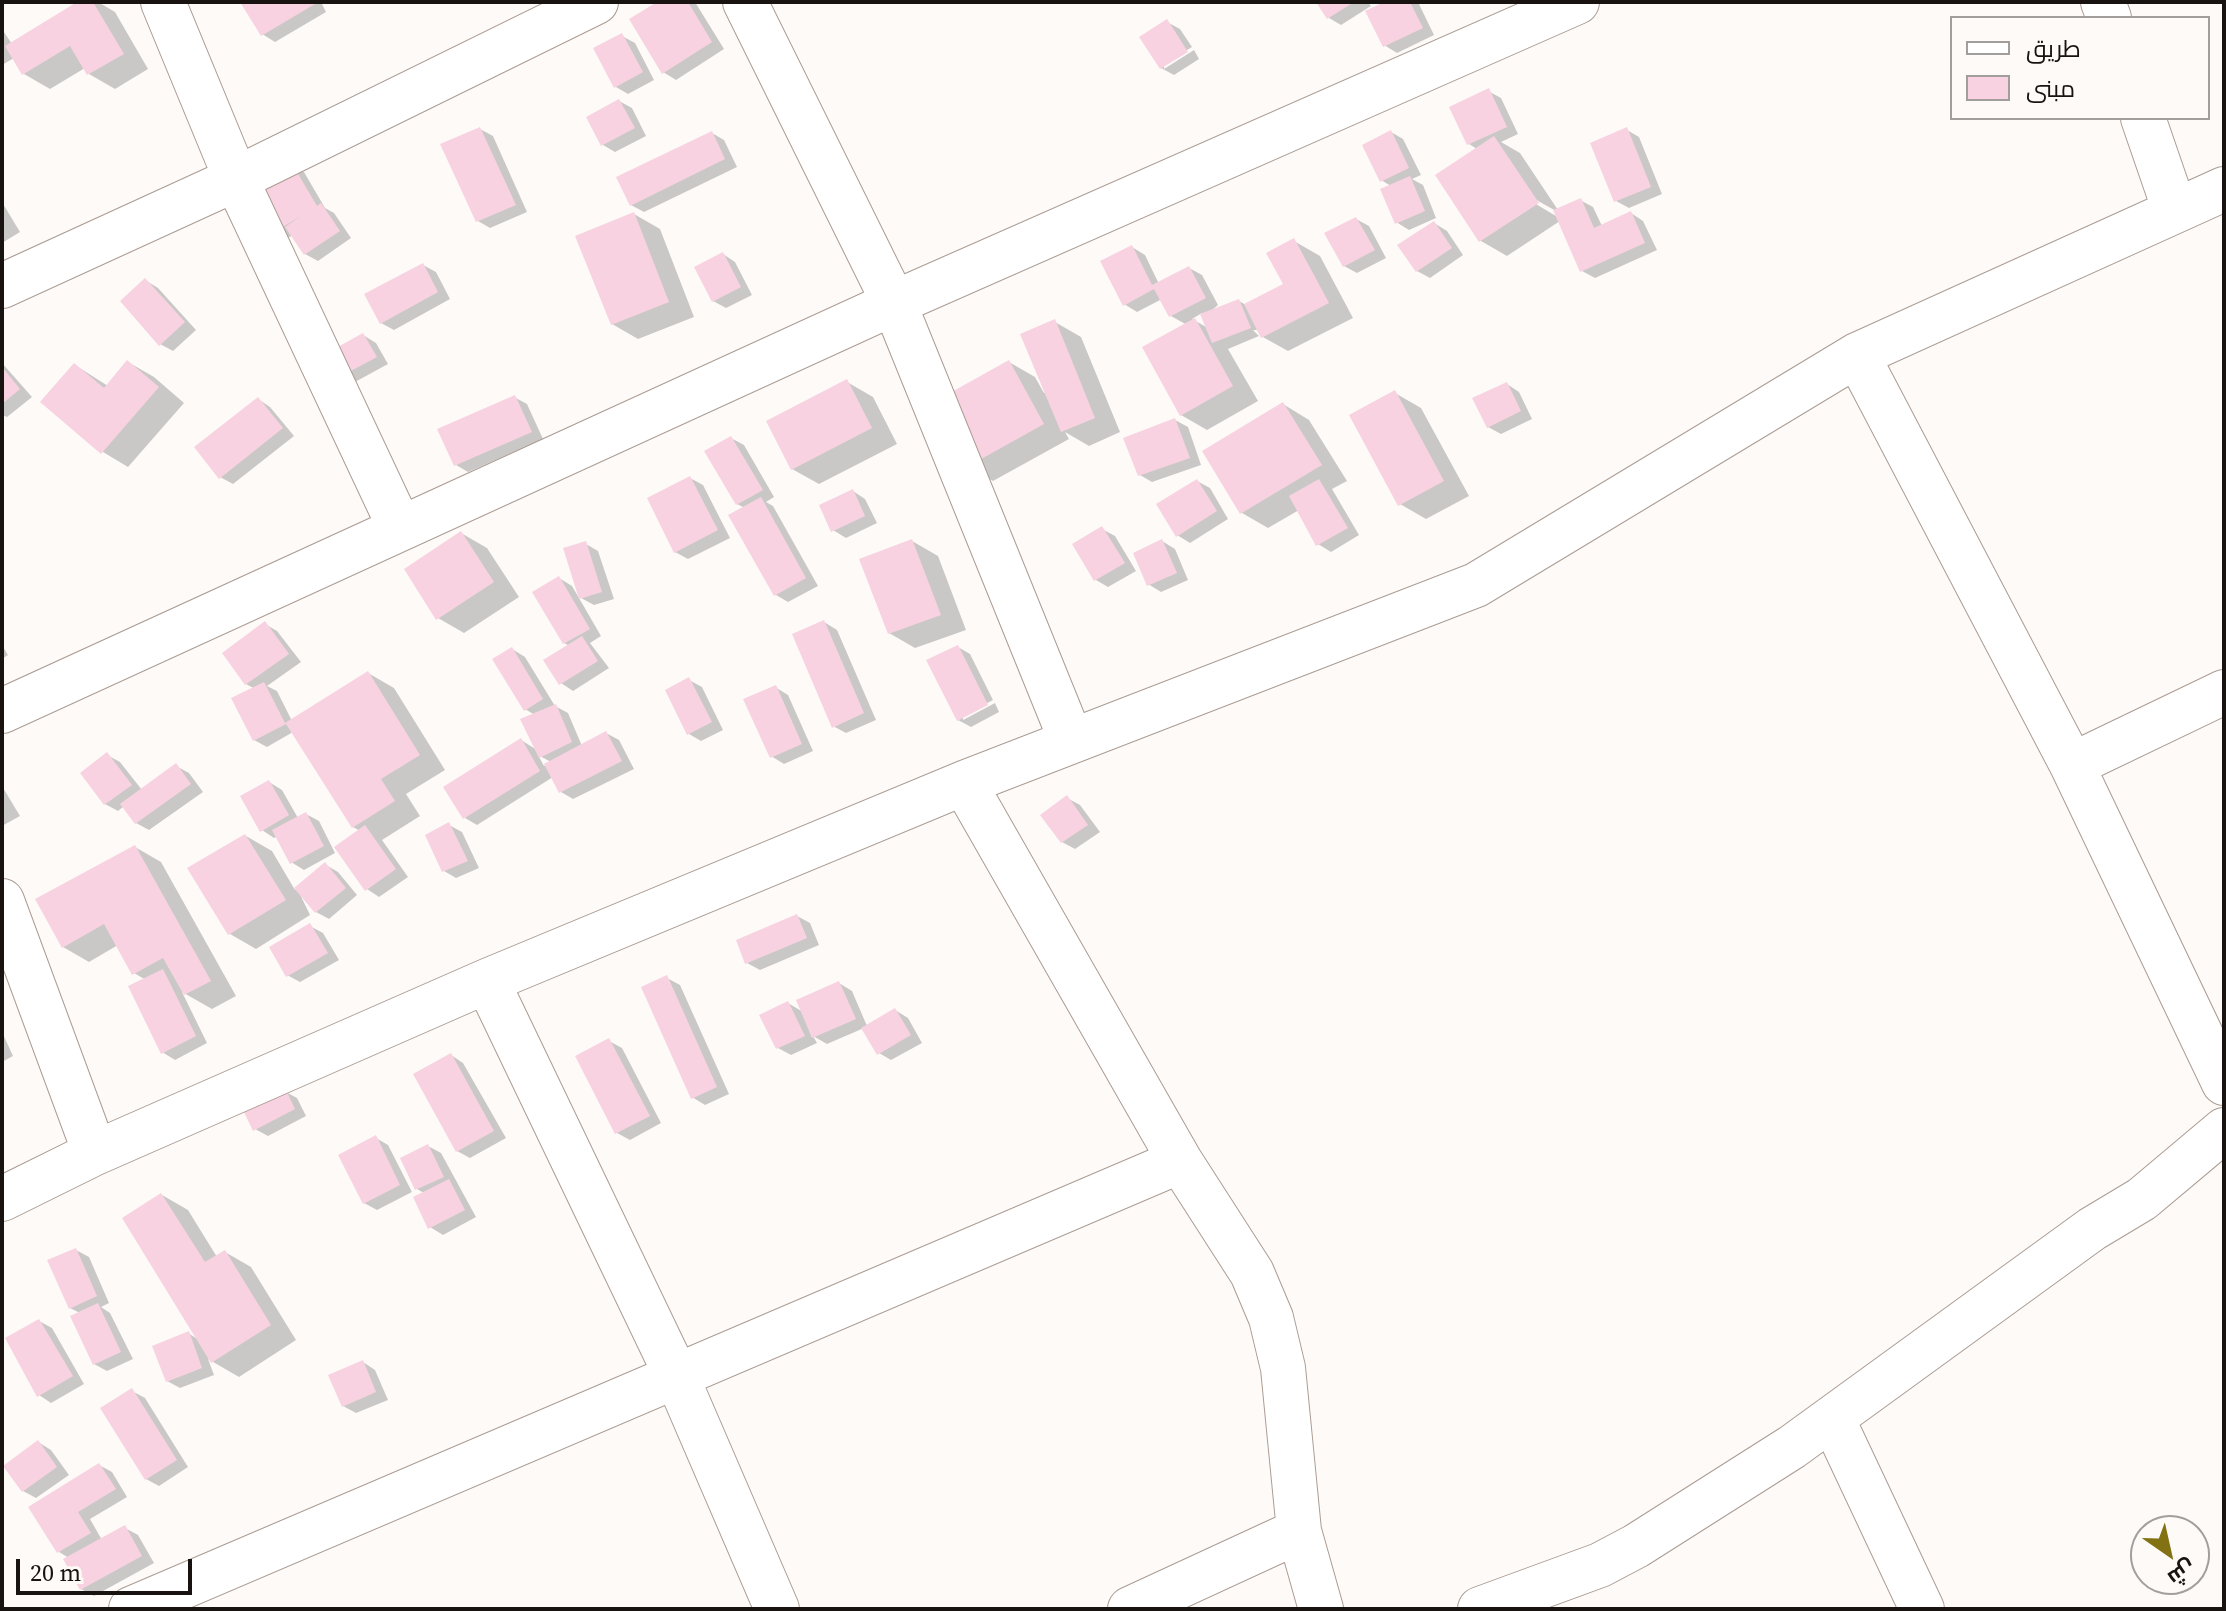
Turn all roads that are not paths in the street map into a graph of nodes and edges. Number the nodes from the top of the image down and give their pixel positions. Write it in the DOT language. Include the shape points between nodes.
graph roads {
  1 [pos="163,2"];
  2 [pos="596,2"];
  3 [pos="745,2"];
  4 [pos="1577,2"];
  5 [pos="2144,120"];
  6 [pos="236,179"];
  7 [pos="2224,189"];
  8 [pos="2175,211"];
  9 [pos="2,286"];
  10 [pos="894,303"];
  11 [pos="1857,355"];
  12 [pos="400,528"];
  13 [pos="2224,692"];
  14 [pos="2,711"];
  15 [pos="1071,740"];
  16 [pos="2072,765"];
  17 [pos="964,783"];
  18 [pos="2,901"];
  19 [pos="487,981"];
  20 [pos="2224,1083"];
  21 [pos="2224,1130"];
  22 [pos="95,1153"];
  23 [pos="1180,1161"];
  24 [pos="2,1199"];
  25 [pos="676,1375"];
  26 [pos="1833,1420"];
  27 [pos="1299,1531"];
  28 [pos="1566,1594"];
  29 [pos="131,1609"];
  30 [pos="777,1609"];
  31 [pos="1130,1609"];
  32 [pos="1321,1609"];
  33 [pos="1480,1609"];
  34 [pos="1922,1609"];
  1 -- 6 [label="street"];
  2 -- 6 [label="street"];
  3 -- 10 [label="street"];
  4 -- 10 [label="street"];
  5 -- 8 [label="street"];
  6 -- 9 [label="street"];
  6 -- 12 [label="street"];
  7 -- 8 [label="street"];
  8 -- 11 [label="street"];
  10 -- 12 [label="street"];
  10 -- 15 [label="street"];
  11 -- 15 [label="street" via="1476,585"];
  11 -- 16 [label="street"];
  12 -- 14 [label="street"];
  13 -- 16 [label="street"];
  15 -- 17 [label="street"];
  16 -- 20 [label="street"];
  17 -- 19 [label="street"];
  17 -- 23 [label="street"];
  18 -- 22 [label="street"];
  19 -- 22 [label="street"];
  19 -- 25 [label="street"];
  21 -- 26 [label="street" via="2142,1199 2092,1229"];
  22 -- 24 [label="street"];
  23 -- 25 [label="street"];
  23 -- 27 [label="street" via="1252,1273 1271,1318 1283,1368"];
  25 -- 29 [label="street"];
  25 -- 30 [label="street"];
  26 -- 28 [label="street"];
  26 -- 34 [label="street"];
  27 -- 31 [label="street"];
  27 -- 32 [label="street"];
  28 -- 33 [label="street"];
}
